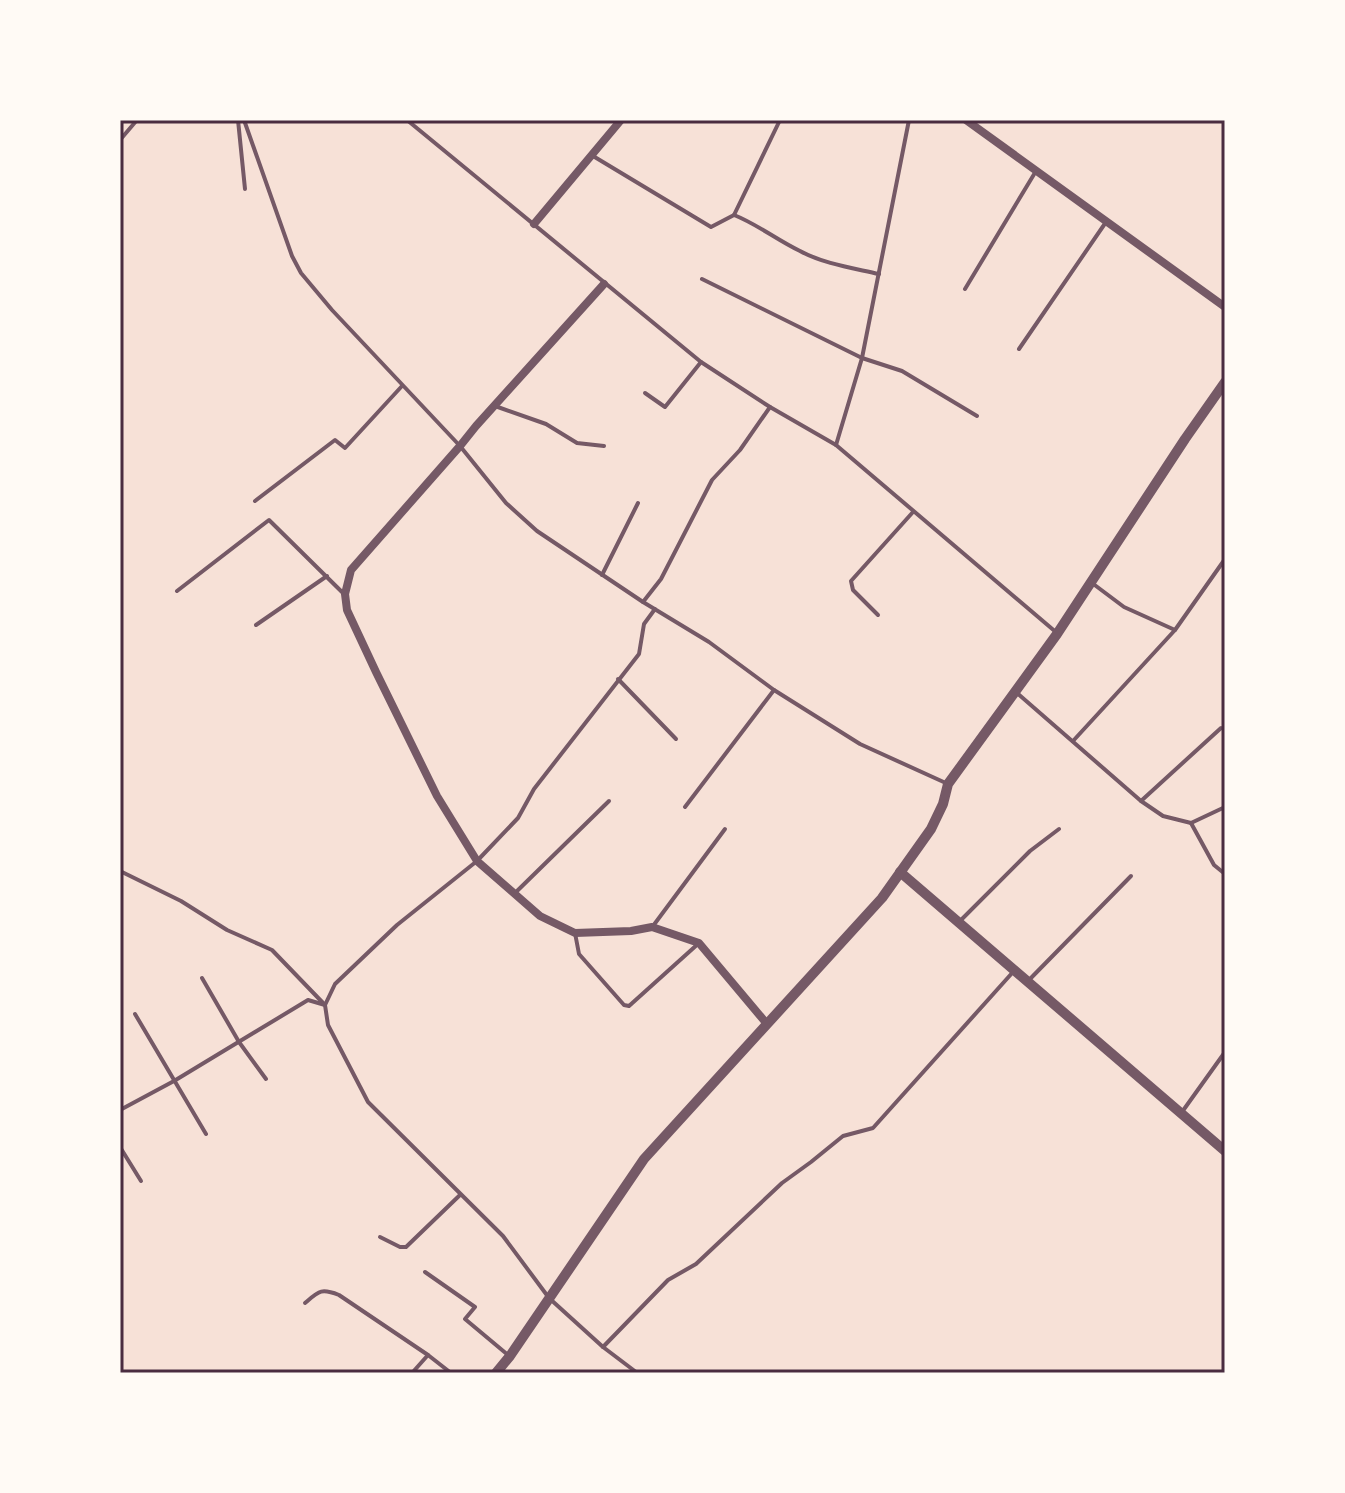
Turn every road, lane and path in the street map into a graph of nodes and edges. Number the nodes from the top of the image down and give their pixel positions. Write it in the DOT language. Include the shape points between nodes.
graph roads {
  1 [pos="137,120"];
  2 [pos="238,120"];
  3 [pos="244,120"];
  4 [pos="407,120"];
  5 [pos="621,120"];
  6 [pos="780,120"];
  7 [pos="909,120"];
  8 [pos="966,120"];
  9 [pos="984,120"];
  10 [pos="976,128"];
  11 [pos="120,140"];
  12 [pos="591,155"];
  13 [pos="1036,171"];
  14 [pos="245,189"];
  15 [pos="734,215"];
  16 [pos="1107,221"];
  17 [pos="534,224"];
  18 [pos="879,274"];
  19 [pos="702,279"];
  20 [pos="604,284"];
  21 [pos="965,289"];
  22 [pos="1225,307"];
  23 [pos="1019,349"];
  24 [pos="862,358"];
  25 [pos="701,362"];
  26 [pos="1225,382"];
  27 [pos="403,385"];
  28 [pos="645,393"];
  29 [pos="493,406"];
  30 [pos="770,407"];
  31 [pos="977,416"];
  32 [pos="836,445"];
  33 [pos="460,446"];
  34 [pos="604,446"];
  35 [pos="255,501"];
  36 [pos="638,503"];
  37 [pos="913,512"];
  38 [pos="1225,559"];
  39 [pos="602,575"];
  40 [pos="327,576"];
  41 [pos="1092,583"];
  42 [pos="177,591"];
  43 [pos="345,594"];
  44 [pos="643,602"];
  45 [pos="655,609"];
  46 [pos="878,615"];
  47 [pos="256,625"];
  48 [pos="1175,630"];
  49 [pos="1057,634"];
  50 [pos="618,679"];
  51 [pos="774,690"];
  52 [pos="1017,693"];
  53 [pos="1221,728"];
  54 [pos="676,739"];
  55 [pos="1073,741"];
  56 [pos="948,784"];
  57 [pos="609,801"];
  58 [pos="1141,801"];
  59 [pos="685,807"];
  60 [pos="1225,807"];
  61 [pos="1191,823"];
  62 [pos="725,829"];
  63 [pos="1059,829"];
  64 [pos="477,861"];
  65 [pos="120,871"];
  66 [pos="900,872"];
  67 [pos="1225,874"];
  68 [pos="1131,876"];
  69 [pos="515,893"];
  70 [pos="959,922"];
  71 [pos="652,927"];
  72 [pos="575,933"];
  73 [pos="699,943"];
  74 [pos="1014,971"];
  75 [pos="202,978"];
  76 [pos="1027,982"];
  77 [pos="325,1005"];
  78 [pos="135,1014"];
  79 [pos="767,1024"];
  80 [pos="239,1042"];
  81 [pos="1225,1052"];
  82 [pos="266,1079"];
  83 [pos="174,1081"];
  84 [pos="120,1110"];
  85 [pos="1180,1114"];
  86 [pos="206,1134"];
  87 [pos="120,1147"];
  88 [pos="1225,1151"];
  89 [pos="141,1181"];
  90 [pos="460,1195"];
  91 [pos="380,1237"];
  92 [pos="425,1272"];
  93 [pos="549,1298"];
  94 [pos="305,1303"];
  95 [pos="603,1347"];
  96 [pos="428,1355"];
  97 [pos="510,1356"];
  98 [pos="412,1373"];
  99 [pos="451,1373"];
  100 [pos="496,1373"];
  101 [pos="637,1373"];
  1 -- 11 [label="lane"];
  2 -- 14 [label="lane"];
  3 -- 27 [label="lane" via="301,273"];
  4 -- 17 [label="lane"];
  5 -- 12 [label="street"];
  6 -- 15 [label="lane"];
  7 -- 18 [label="lane"];
  8 -- 10 [label="street"];
  9 -- 10 [label="lane"];
  10 -- 13 [label="street"];
  12 -- 15 [label="lane" via="711,227"];
  12 -- 17 [label="street"];
  13 -- 16 [label="street"];
  13 -- 21 [label="lane"];
  15 -- 18 [label="lane" via="802,253"];
  16 -- 22 [label="street"];
  16 -- 23 [label="lane"];
  17 -- 20 [label="lane"];
  18 -- 24 [label="lane"];
  19 -- 24 [label="lane"];
  20 -- 25 [label="lane"];
  20 -- 29 [label="street"];
  24 -- 31 [label="lane" via="902,371"];
  24 -- 32 [label="lane"];
  25 -- 28 [label="lane" via="665,407"];
  25 -- 30 [label="lane"];
  26 -- 41 [label="street"];
  27 -- 33 [label="lane"];
  27 -- 35 [label="lane" via="345,448 335,440"];
  29 -- 33 [label="street"];
  29 -- 34 [label="lane" via="546,424 577,443"];
  30 -- 32 [label="lane"];
  30 -- 44 [label="lane" via="712,480 661,579"];
  32 -- 37 [label="lane"];
  33 -- 39 [label="lane" via="506,503"];
  33 -- 43 [label="street" via="351,570"];
  36 -- 39 [label="lane"];
  37 -- 46 [label="lane" via="851,581 853,590"];
  37 -- 49 [label="lane"];
  38 -- 48 [label="lane"];
  39 -- 44 [label="lane"];
  40 -- 42 [label="lane" via="269,520"];
  40 -- 43 [label="lane"];
  40 -- 47 [label="lane"];
  41 -- 48 [label="lane" via="1124,607"];
  41 -- 49 [label="street"];
  43 -- 64 [label="street" via="347,610 406,736"];
  44 -- 45 [label="lane"];
  45 -- 50 [label="lane" via="644,624 639,654"];
  45 -- 51 [label="lane"];
  48 -- 55 [label="lane"];
  49 -- 52 [label="street"];
  50 -- 54 [label="lane"];
  50 -- 64 [label="lane" via="518,818"];
  51 -- 56 [label="lane" via="860,744"];
  51 -- 59 [label="lane"];
  52 -- 55 [label="lane"];
  52 -- 56 [label="street"];
  53 -- 58 [label="lane"];
  55 -- 58 [label="lane"];
  56 -- 66 [label="street" via="931,829"];
  57 -- 69 [label="lane"];
  58 -- 61 [label="lane" via="1163,816"];
  60 -- 61 [label="lane"];
  61 -- 67 [label="lane" via="1214,865"];
  62 -- 71 [label="lane"];
  63 -- 70 [label="lane"];
  64 -- 69 [label="street"];
  64 -- 77 [label="lane" via="397,925 335,984"];
  65 -- 77 [label="lane" via="272,950"];
  66 -- 70 [label="street"];
  66 -- 79 [label="street"];
  68 -- 76 [label="lane"];
  69 -- 72 [label="street" via="540,916"];
  70 -- 74 [label="street"];
  71 -- 72 [label="street"];
  71 -- 73 [label="street"];
  72 -- 73 [label="lane" via="579,954 629,1006"];
  73 -- 79 [label="street"];
  74 -- 76 [label="street"];
  74 -- 95 [label="lane" via="873,1128 843,1136 782,1183 696,1264 668,1280"];
  75 -- 80 [label="lane"];
  76 -- 85 [label="street"];
  77 -- 80 [label="lane" via="308,1000"];
  77 -- 90 [label="lane" via="328,1025 368,1102"];
  78 -- 83 [label="lane"];
  79 -- 93 [label="street" via="644,1159"];
  80 -- 82 [label="lane"];
  80 -- 83 [label="lane"];
  81 -- 85 [label="lane"];
  83 -- 84 [label="lane"];
  83 -- 86 [label="lane"];
  85 -- 88 [label="street"];
  87 -- 89 [label="lane"];
  90 -- 91 [label="lane" via="406,1247"];
  90 -- 93 [label="lane" via="503,1236"];
  92 -- 97 [label="lane" via="475,1307 465,1319"];
  93 -- 95 [label="lane"];
  93 -- 97 [label="street"];
  94 -- 96 [label="lane" via="326,1290 339,1295"];
  95 -- 101 [label="lane"];
  96 -- 98 [label="lane"];
  96 -- 99 [label="lane"];
  97 -- 100 [label="street"];
}
